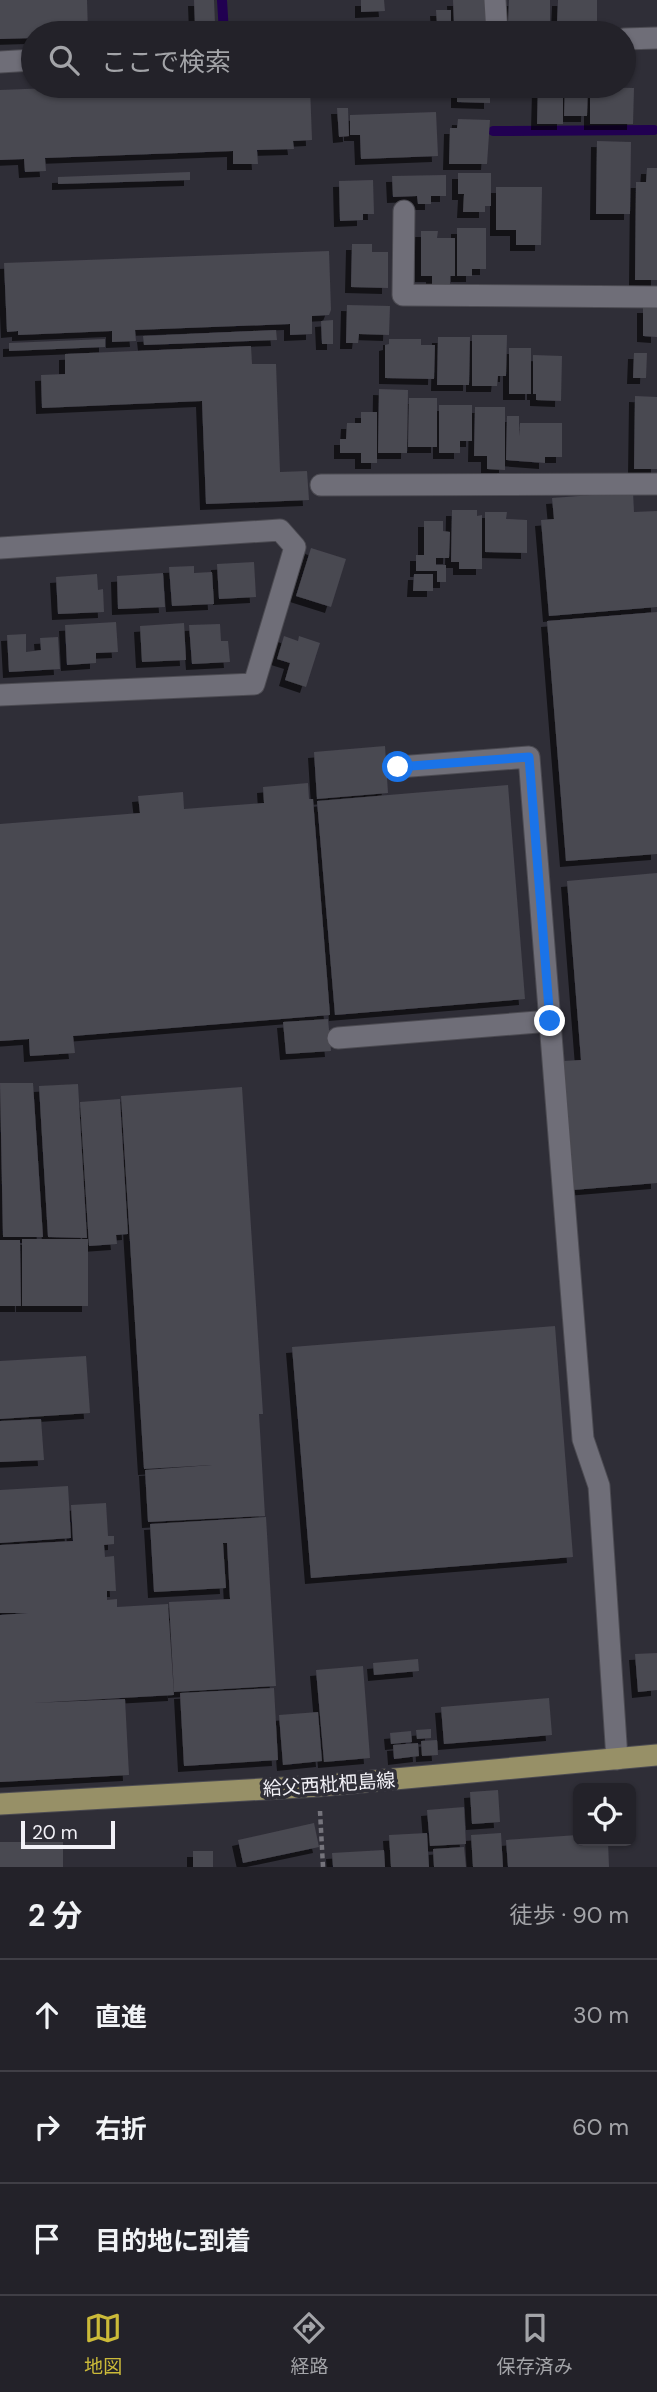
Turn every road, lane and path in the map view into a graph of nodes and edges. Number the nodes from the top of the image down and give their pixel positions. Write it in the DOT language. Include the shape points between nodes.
graph roads {
  1 [pos="495,0"];
  2 [pos="496,21"];
  3 [pos="636,38"];
  4 [pos="657,38"];
  5 [pos="21,61"];
  6 [pos="0,62"];
  7 [pos="404,211"];
  8 [pos="657,297"];
  9 [pos="657,484"];
  10 [pos="321,485"];
  11 [pos="0,548"];
  12 [pos="0,695"];
  13 [pos="398,767"];
  14 [pos="550,1021"];
  15 [pos="338,1038"];
  16 [pos="657,1755"];
  17 [pos="617,1759"];
  18 [pos="318,1786"];
  19 [pos="0,1804"];
  20 [pos="323,1867"];
  1 -- 2 [label="street"];
  3 -- 4 [label="street"];
  5 -- 6 [label="street"];
  7 -- 8 [label="street" via="403,295"];
  9 -- 10 [label="street"];
  11 -- 12 [label="street" via="281,530 295,547 254,684"];
  13 -- 14 [label="street" via="529,757"];
  14 -- 15 [label="street"];
  14 -- 17 [label="street" via="583,1439 599,1486"];
  16 -- 17 [label="main road, 給父西枇杷島線"];
  17 -- 18 [label="main road, 給父西枇杷島線"];
  18 -- 19 [label="main road, 給父西枇杷島線"];
  18 -- 20 [label="path"];
}
